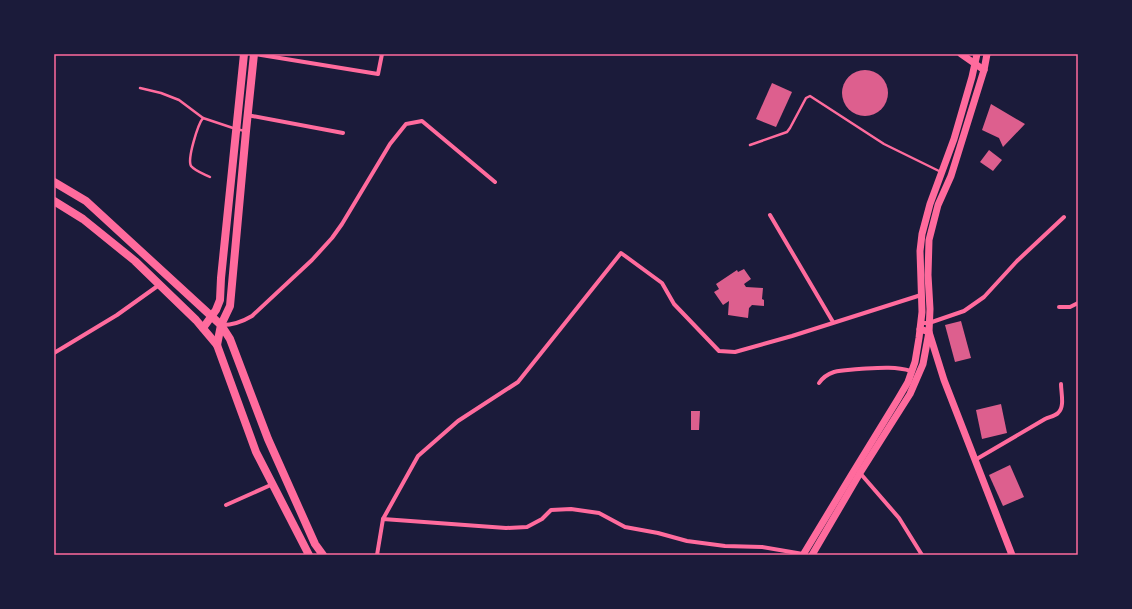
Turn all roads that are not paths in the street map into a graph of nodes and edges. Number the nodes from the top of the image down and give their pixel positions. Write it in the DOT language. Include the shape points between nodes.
graph roads {
  1 [pos="244,54"];
  2 [pos="255,54"];
  3 [pos="382,54"];
  4 [pos="961,54"];
  5 [pos="977,54"];
  6 [pos="987,54"];
  7 [pos="975,64"];
  8 [pos="984,70"];
  9 [pos="140,88"];
  10 [pos="247,115"];
  11 [pos="203,118"];
  12 [pos="236,129"];
  13 [pos="246,131"];
  14 [pos="343,133"];
  15 [pos="750,145"];
  16 [pos="942,172"];
  17 [pos="210,177"];
  18 [pos="54,182"];
  19 [pos="495,182"];
  20 [pos="54,201"];
  21 [pos="770,215"];
  22 [pos="1064,217"];
  23 [pos="159,285"];
  24 [pos="922,294"];
  25 [pos="1078,303"];
  26 [pos="1059,308"];
  27 [pos="212,316"];
  28 [pos="833,322"];
  29 [pos="929,323"];
  30 [pos="221,325"];
  31 [pos="920,326"];
  32 [pos="203,328"];
  33 [pos="929,332"];
  34 [pos="217,345"];
  35 [pos="54,353"];
  36 [pos="912,371"];
  37 [pos="819,383"];
  38 [pos="1060,384"];
  39 [pos="975,460"];
  40 [pos="860,473"];
  41 [pos="273,484"];
  42 [pos="226,505"];
  43 [pos="383,519"];
  44 [pos="309,555"];
  45 [pos="323,555"];
  46 [pos="377,555"];
  47 [pos="803,555"];
  48 [pos="812,555"];
  49 [pos="922,555"];
  50 [pos="1012,555"];
  1 -- 12 [label="main road"];
  2 -- 3 [label="street" via="378,74"];
  2 -- 10 [label="main road"];
  4 -- 7 [label="main road"];
  5 -- 7 [label="main road"];
  6 -- 8 [label="main road"];
  7 -- 8 [label="main road"];
  7 -- 16 [label="main road"];
  8 -- 29 [label="main road" via="951,176 938,205 929,240"];
  9 -- 11 [label="lane" via="179,100"];
  10 -- 13 [label="main road"];
  10 -- 14 [label="street"];
  11 -- 12 [label="lane"];
  11 -- 17 [label="lane" via="190,163 192,168"];
  12 -- 13 [label="lane"];
  12 -- 27 [label="main road" via="220,300"];
  13 -- 30 [label="main road" via="230,306"];
  15 -- 16 [label="lane" via="787,132 806,98 810,96 884,144"];
  16 -- 24 [label="main road" via="922,234"];
  18 -- 27 [label="main road" via="86,201"];
  19 -- 30 [label="street" via="422,121 406,124 390,144 342,224 312,260 252,316 231,325"];
  20 -- 23 [label="main road" via="84,219"];
  21 -- 28 [label="street"];
  22 -- 29 [label="street" via="984,297 964,311"];
  23 -- 32 [label="main road"];
  23 -- 35 [label="street" via="117,315"];
  24 -- 28 [label="street"];
  24 -- 31 [label="main road"];
  25 -- 26 [label="street"];
  27 -- 30 [label="main road"];
  27 -- 32 [label="main road"];
  28 -- 43 [label="street" via="735,352 718,351 674,304 662,283 621,253 518,382 458,421 418,456"];
  29 -- 31 [label="street"];
  29 -- 33 [label="main road"];
  30 -- 34 [label="main road"];
  30 -- 45 [label="main road" via="230,339 268,439 315,544"];
  31 -- 33 [label="main road"];
  31 -- 36 [label="main road"];
  32 -- 34 [label="main road"];
  33 -- 39 [label="main road" via="944,380"];
  33 -- 40 [label="main road" via="923,364 910,394"];
  34 -- 41 [label="main road" via="256,452"];
  36 -- 37 [label="street" via="891,367 846,370 834,372 822,378"];
  36 -- 47 [label="main road" via="898,399"];
  38 -- 39 [label="street" via="1062,402 1058,414"];
  39 -- 50 [label="main road"];
  40 -- 48 [label="main road"];
  40 -- 49 [label="street" via="899,518"];
  41 -- 42 [label="street"];
  41 -- 44 [label="main road"];
  43 -- 46 [label="street"];
  43 -- 47 [label="street" via="506,528 527,527 542,519 551,510 571,509 599,513 625,527 687,541 762,547"];
}
